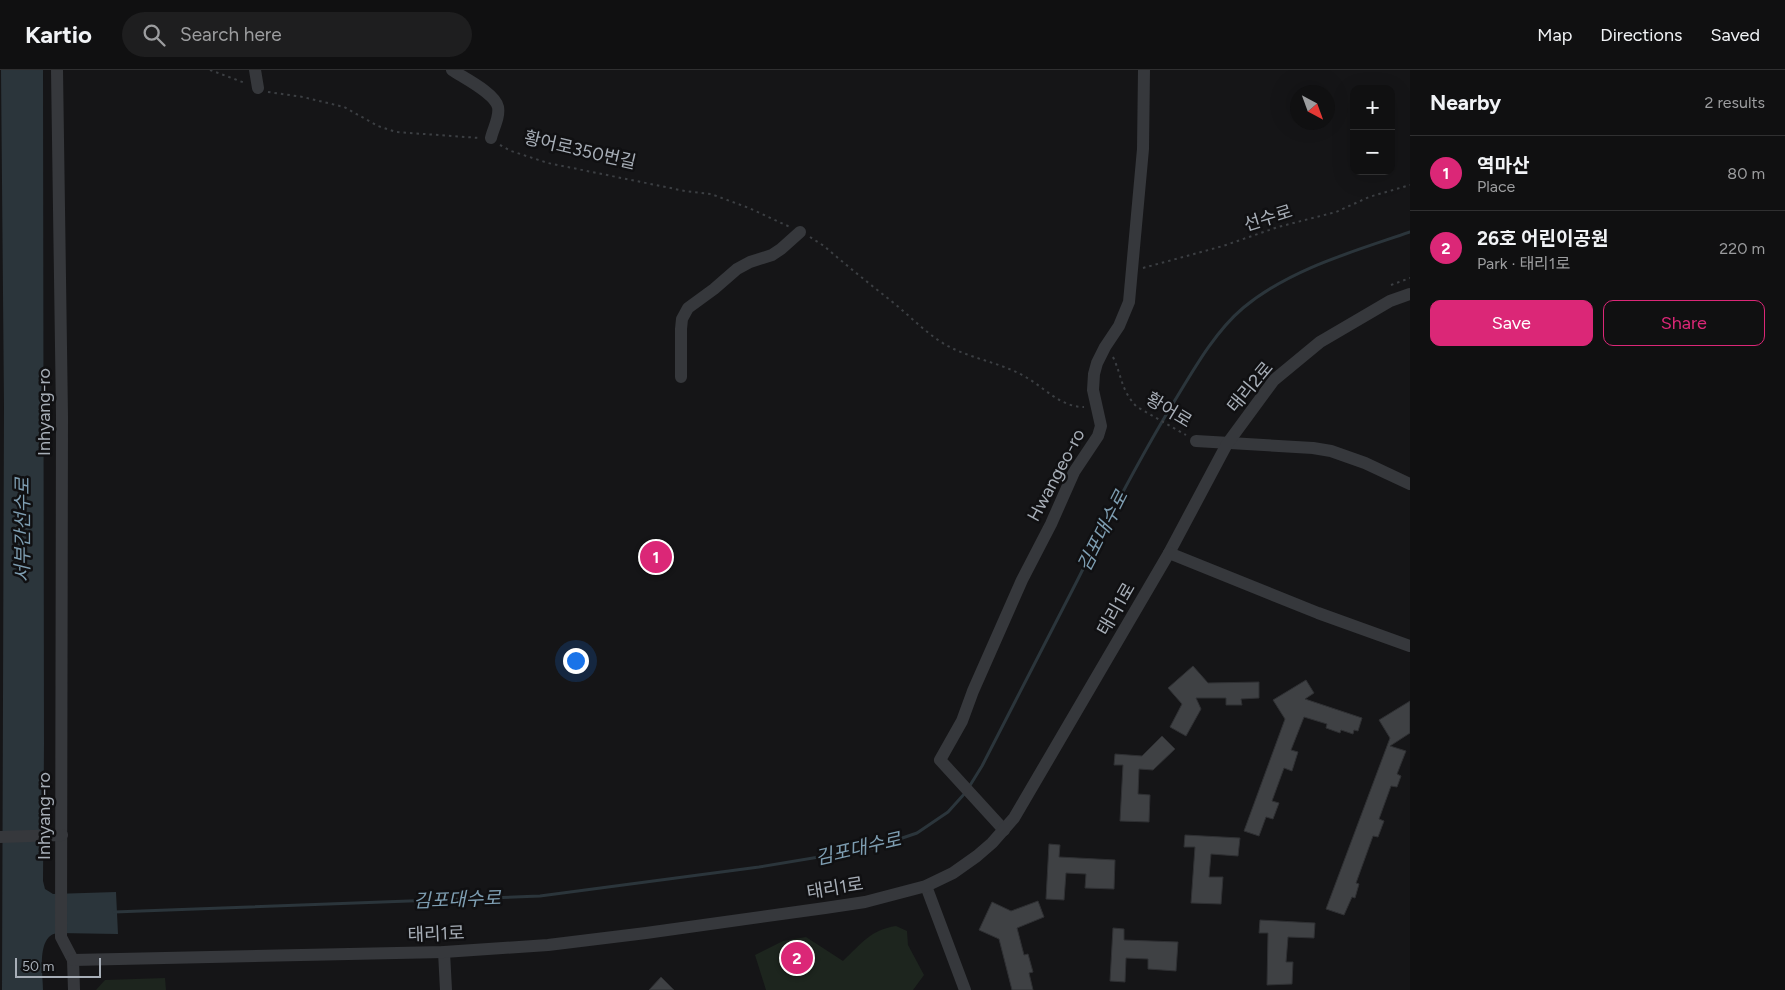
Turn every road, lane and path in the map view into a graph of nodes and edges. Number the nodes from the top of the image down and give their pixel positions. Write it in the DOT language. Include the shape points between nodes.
graph roads {
  1 [pos="57,70"];
  2 [pos="210,70"];
  3 [pos="256,70"];
  4 [pos="452,70"];
  5 [pos="1144,70"];
  6 [pos="258,88"];
  7 [pos="491,138"];
  8 [pos="1410,185"];
  9 [pos="800,232"];
  10 [pos="1132,272"];
  11 [pos="1410,278"];
  12 [pos="1391,285"];
  13 [pos="1410,294"];
  14 [pos="1105,347"];
  15 [pos="680,377"];
  16 [pos="1096,406"];
  17 [pos="1196,441"];
  18 [pos="1227,444"];
  19 [pos="1410,484"];
  20 [pos="1169,553"];
  21 [pos="1410,646"];
  22 [pos="1004,830"];
  23 [pos="59,836"];
  24 [pos="0,837"];
  25 [pos="926,886"];
  26 [pos="444,952"];
  27 [pos="73,960"];
  28 [pos="74,990"];
  29 [pos="446,990"];
  30 [pos="965,990"];
  1 -- 23 [label="street, Inhyang-ro" via="62,416"];
  2 -- 6 [label="path"];
  3 -- 6 [label="street"];
  4 -- 7 [label="street" via="495,101 498,108"];
  5 -- 10 [label="street, Hwangeo-ro" via="1143,149"];
  6 -- 7 [label="path" via="344,106 378,126 396,132"];
  7 -- 9 [label="path, 황어로350번길" via="511,152 548,163 722,198"];
  8 -- 10 [label="path, 선수로" via="1369,197 1329,214"];
  9 -- 15 [label="street" via="781,250 737,270 688,308 682,319"];
  9 -- 16 [label="path, 황어로350번길" via="824,246 944,344 1008,368 1064,404"];
  10 -- 14 [label="street, Hwangeo-ro" via="1126,314"];
  11 -- 12 [label="path"];
  13 -- 18 [label="street, 태리2로" via="1390,301 1320,342 1274,380"];
  14 -- 16 [label="street, Hwangeo-ro" via="1094,374"];
  14 -- 17 [label="path, 황어로" via="1118,368 1125,392 1137,407"];
  16 -- 22 [label="street, Hwangeo-ro" via="1101,426 1098,436 1074,472 1034,554 962,722 940,760"];
  17 -- 18 [label="street"];
  18 -- 19 [label="street" via="1331,451 1365,462"];
  18 -- 20 [label="street, 태리2로"];
  20 -- 21 [label="street"];
  20 -- 22 [label="street, 태리1로"];
  22 -- 25 [label="street, 태리1로" via="977,856"];
  23 -- 24 [label="street"];
  23 -- 27 [label="street, Inhyang-ro" via="62,937"];
  25 -- 26 [label="street, 태리1로" via="865,902 646,933 548,945"];
  25 -- 30 [label="street"];
  26 -- 27 [label="street, 태리1로"];
  26 -- 29 [label="street"];
  27 -- 28 [label="street, Inhyang-ro"];
}
